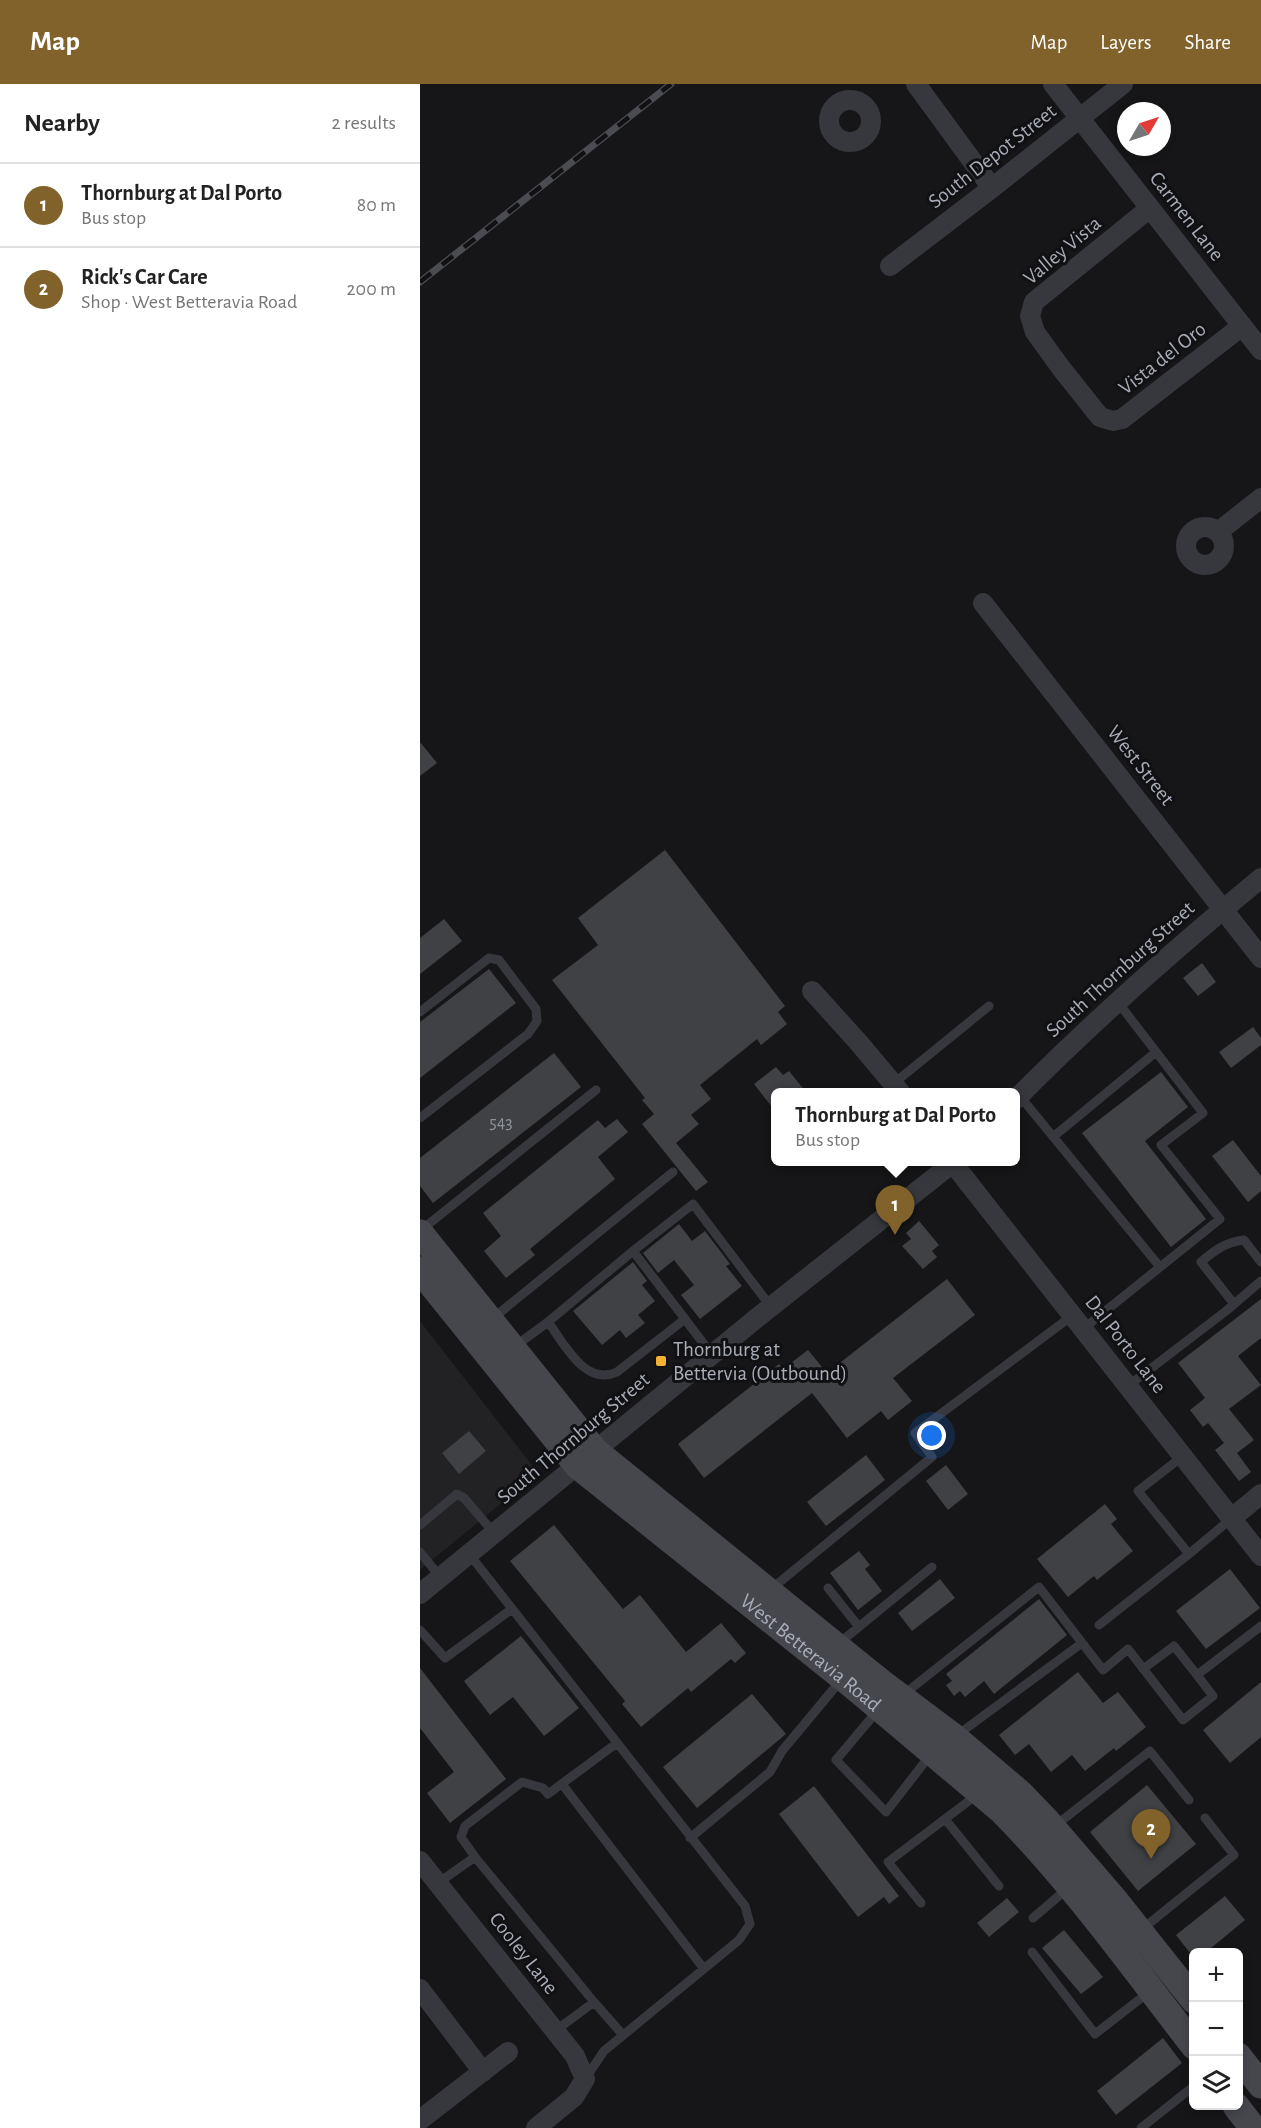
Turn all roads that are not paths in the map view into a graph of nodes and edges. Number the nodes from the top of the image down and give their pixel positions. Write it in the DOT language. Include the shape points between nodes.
graph roads {
  1 [pos="916,84"];
  2 [pos="1053,84"];
  3 [pos="1123,84"];
  4 [pos="1080,118"];
  5 [pos="992,188"];
  6 [pos="1150,208"];
  7 [pos="890,266"];
  8 [pos="1242,326"];
  9 [pos="1261,350"];
  10 [pos="1061,368"];
  11 [pos="1261,498"];
  12 [pos="1218,532"];
  13 [pos="983,603"];
  14 [pos="1261,878"];
  15 [pos="1224,909"];
  16 [pos="1261,958"];
  17 [pos="812,991"];
  18 [pos="1117,1002"];
  19 [pos="989,1006"];
  20 [pos="420,1012"];
  21 [pos="1156,1053"];
  22 [pos="896,1088"];
  23 [pos="596,1090"];
  24 [pos="1020,1095"];
  25 [pos="1020,1101"];
  26 [pos="420,1118"];
  27 [pos="1053,1137"];
  28 [pos="948,1166"];
  29 [pos="956,1166"];
  30 [pos="673,1172"];
  31 [pos="420,1232"];
  32 [pos="633,1251"];
  33 [pos="1261,1262"];
  34 [pos="1160,1268"];
  35 [pos="420,1270"];
  36 [pos="1261,1281"];
  37 [pos="1234,1304"];
  38 [pos="771,1307"];
  39 [pos="685,1319"];
  40 [pos="490,1320"];
  41 [pos="548,1322"];
  42 [pos="1078,1322"];
  43 [pos="512,1348"];
  44 [pos="712,1355"];
  45 [pos="1128,1386"];
  46 [pos="1183,1456"];
  47 [pos="587,1459"];
  48 [pos="1261,1494"];
  49 [pos="1232,1518"];
  50 [pos="420,1525"];
  51 [pos="495,1534"];
  52 [pos="420,1552"];
  53 [pos="470,1554"];
  54 [pos="1189,1554"];
  55 [pos="1261,1556"];
  56 [pos="932,1568"];
  57 [pos="441,1578"];
  58 [pos="828,1588"];
  59 [pos="768,1591"];
  60 [pos="420,1594"];
  61 [pos="512,1609"];
  62 [pos="1099,1625"];
  63 [pos="1261,1626"];
  64 [pos="859,1627"];
  65 [pos="420,1630"];
  66 [pos="1082,1643"];
  67 [pos="836,1646"];
  68 [pos="1143,1669"];
  69 [pos="1197,1675"];
  70 [pos="842,1678"];
  71 [pos="890,1702"];
  72 [pos="617,1743"];
  73 [pos="944,1745"];
  74 [pos="561,1784"];
  75 [pos="980,1792"];
  76 [pos="1189,1800"];
  77 [pos="1204,1818"];
  78 [pos="945,1819"];
  79 [pos="1053,1827"];
  80 [pos="690,1838"];
  81 [pos="475,1857"];
  82 [pos="420,1861"];
  83 [pos="438,1883"];
  84 [pos="999,1886"];
  85 [pos="1069,1887"];
  86 [pos="921,1903"];
  87 [pos="1033,1918"];
  88 [pos="1139,1931"];
  89 [pos="1032,1952"];
  90 [pos="704,1969"];
  91 [pos="420,1989"];
  92 [pos="1151,1990"];
  93 [pos="1189,1994"];
  94 [pos="594,2001"];
  95 [pos="555,2031"];
  96 [pos="622,2036"];
  97 [pos="1189,2039"];
  98 [pos="508,2052"];
  99 [pos="1243,2061"];
  100 [pos="483,2072"];
  101 [pos="585,2079"];
  102 [pos="1261,2085"];
  103 [pos="1189,2091"];
  104 [pos="1239,2110"];
  105 [pos="420,2120"];
  106 [pos="1152,2125"];
  107 [pos="536,2128"];
  108 [pos="1141,2128"];
  109 [pos="1253,2128"];
  1 -- 5 [label="street"];
  2 -- 4 [label="street, Carmen Lane"];
  3 -- 4 [label="street, South Depot Street"];
  4 -- 5 [label="street, South Depot Street"];
  4 -- 6 [label="street, Carmen Lane"];
  5 -- 7 [label="street, South Depot Street"];
  6 -- 8 [label="street, Carmen Lane"];
  6 -- 10 [label="street, Valley Vista" via="1034,302 1030,316 1035,332"];
  8 -- 9 [label="street, Carmen Lane"];
  8 -- 10 [label="street, Vista del Oro" via="1122,419 1100,417"];
  11 -- 12 [label="street"];
  13 -- 15 [label="street, West Street"];
  14 -- 15 [label="street, South Thornburg Street"];
  15 -- 16 [label="street, West Street"];
  15 -- 18 [label="street, South Thornburg Street"];
  17 -- 22 [label="street"];
  18 -- 21 [label="lane"];
  18 -- 24 [label="street, South Thornburg Street"];
  19 -- 22 [label="lane"];
  20 -- 26 [label="lane" via="489,958 499,960 536,1009 537,1021 528,1034"];
  21 -- 27 [label="lane"];
  21 -- 34 [label="lane" via="1203,1113 1161,1145 1220,1219"];
  23 -- 31 [label="lane"];
  25 -- 27 [label="lane"];
  27 -- 34 [label="lane"];
  28 -- 38 [label="street, South Thornburg Street"];
  29 -- 42 [label="street, Dal Porto Lane"];
  30 -- 40 [label="lane"];
  31 -- 40 [label="main road, West Betteravia Road"];
  32 -- 38 [label="lane" via="693,1204"];
  32 -- 39 [label="lane"];
  32 -- 41 [label="lane"];
  33 -- 37 [label="lane" via="1244,1240 1217,1248 1201,1262"];
  34 -- 42 [label="lane"];
  35 -- 47 [label="main road, West Betteravia Road"];
  36 -- 37 [label="lane"];
  37 -- 45 [label="lane"];
  38 -- 44 [label="street, South Thornburg Street"];
  39 -- 41 [label="lane" via="617,1372 604,1377 589,1372"];
  39 -- 44 [label="lane"];
  40 -- 43 [label="main road, West Betteravia Road"];
  41 -- 43 [label="lane"];
  42 -- 45 [label="street, Dal Porto Lane"];
  42 -- 59 [label="lane" via="915,1433 932,1456"];
  43 -- 47 [label="main road, West Betteravia Road"];
  44 -- 47 [label="street, South Thornburg Street"];
  45 -- 46 [label="street, Dal Porto Lane"];
  46 -- 49 [label="street, Dal Porto Lane"];
  46 -- 54 [label="lane" via="1138,1491"];
  47 -- 51 [label="street, South Thornburg Street"];
  47 -- 59 [label="main road, West Betteravia Road"];
  47 -- 70 [label="main road, West Betteravia Road"];
  48 -- 49 [label="street"];
  49 -- 54 [label="lane"];
  49 -- 55 [label="street, Dal Porto Lane"];
  50 -- 51 [label="lane" via="457,1494"];
  51 -- 53 [label="street, South Thornburg Street"];
  52 -- 57 [label="lane"];
  53 -- 57 [label="street, South Thornburg Street"];
  53 -- 61 [label="lane"];
  54 -- 62 [label="lane"];
  56 -- 64 [label="lane"];
  57 -- 60 [label="street, South Thornburg Street"];
  58 -- 64 [label="lane"];
  59 -- 67 [label="main road, West Betteravia Road"];
  61 -- 65 [label="lane" via="445,1658"];
  61 -- 72 [label="lane"];
  63 -- 69 [label="lane"];
  64 -- 67 [label="lane"];
  66 -- 68 [label="lane" via="1103,1670 1128,1649"];
  66 -- 71 [label="lane" via="1039,1587"];
  66 -- 73 [label="lane"];
  67 -- 71 [label="main road, West Betteravia Road"];
  68 -- 69 [label="lane" via="1174,1646"];
  68 -- 69 [label="lane" via="1183,1720 1213,1696"];
  70 -- 71 [label="main road, West Betteravia Road"];
  70 -- 80 [label="lane" via="782,1751 770,1772"];
  71 -- 73 [label="main road, West Betteravia Road"];
  71 -- 73 [label="lane" via="836,1760 886,1812"];
  72 -- 74 [label="lane"];
  72 -- 80 [label="lane"];
  73 -- 75 [label="main road, West Betteravia Road"];
  73 -- 79 [label="main road, West Betteravia Road" via="1021,1794"];
  74 -- 81 [label="lane" via="548,1794 543,1788 522,1782 465,1826 461,1838"];
  74 -- 90 [label="lane"];
  75 -- 78 [label="lane"];
  75 -- 85 [label="main road, West Betteravia Road" via="1017,1826"];
  76 -- 79 [label="lane" via="1150,1752"];
  77 -- 88 [label="lane" via="1234,1855"];
  78 -- 84 [label="lane"];
  78 -- 86 [label="lane" via="888,1862"];
  79 -- 88 [label="main road, West Betteravia Road"];
  80 -- 90 [label="lane" via="745,1906 750,1924 739,1940"];
  81 -- 83 [label="lane"];
  81 -- 94 [label="lane"];
  82 -- 83 [label="street, Cooley Lane"];
  83 -- 95 [label="street, Cooley Lane"];
  85 -- 87 [label="lane"];
  85 -- 92 [label="main road, West Betteravia Road"];
  88 -- 93 [label="main road, West Betteravia Road"];
  89 -- 92 [label="lane" via="1095,2034"];
  90 -- 96 [label="lane"];
  91 -- 100 [label="street"];
  92 -- 97 [label="main road, West Betteravia Road"];
  94 -- 95 [label="lane"];
  94 -- 96 [label="lane"];
  95 -- 101 [label="street, Cooley Lane" via="575,2056"];
  96 -- 101 [label="lane" via="604,2050"];
  98 -- 100 [label="street"];
  99 -- 102 [label="main road"];
  100 -- 105 [label="street"];
  101 -- 107 [label="street" via="574,2097"];
  103 -- 106 [label="lane"];
  104 -- 109 [label="main road"];
  106 -- 108 [label="lane"];
}
